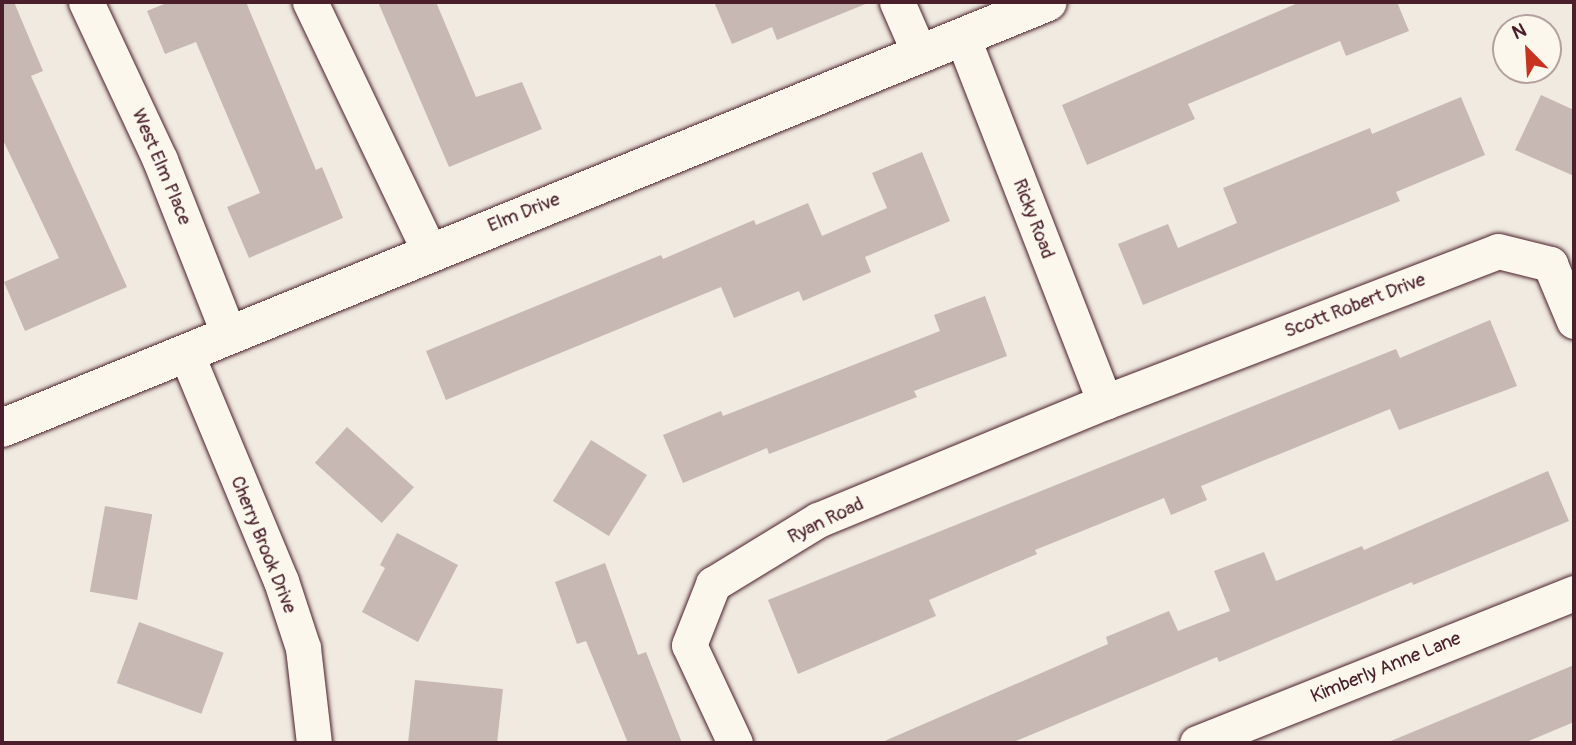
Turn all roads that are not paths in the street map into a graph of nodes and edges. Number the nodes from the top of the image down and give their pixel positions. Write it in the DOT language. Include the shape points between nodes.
graph roads {
  1 [pos="86,2"];
  2 [pos="310,2"];
  3 [pos="897,2"];
  4 [pos="1048,2"];
  5 [pos="962,36"];
  6 [pos="919,52"];
  7 [pos="430,252"];
  8 [pos="1574,321"];
  9 [pos="229,335"];
  10 [pos="186,353"];
  11 [pos="1105,402"];
  12 [pos="2,428"];
  13 [pos="1574,593"];
  14 [pos="316,742"];
  15 [pos="735,743"];
  16 [pos="1197,743"];
  1 -- 9 [label="street, West Elm Place" via="160,160"];
  2 -- 7 [label="street"];
  3 -- 6 [label="street"];
  4 -- 5 [label="street, Elm Drive"];
  5 -- 6 [label="street, Elm Drive"];
  5 -- 11 [label="street, Ricky Road"];
  6 -- 7 [label="street, Elm Drive"];
  7 -- 9 [label="street, Elm Drive"];
  8 -- 11 [label="street, Scott Robert Drive" via="1550,264 1498,251"];
  9 -- 10 [label="street, Elm Drive"];
  10 -- 12 [label="street, Elm Drive"];
  10 -- 14 [label="street, Cherry Brook Drive" via="281,581 303,648"];
  11 -- 15 [label="street, Ryan Road" via="818,520 713,584 689,645"];
  13 -- 16 [label="street, Kimberly Anne Lane"];
}
